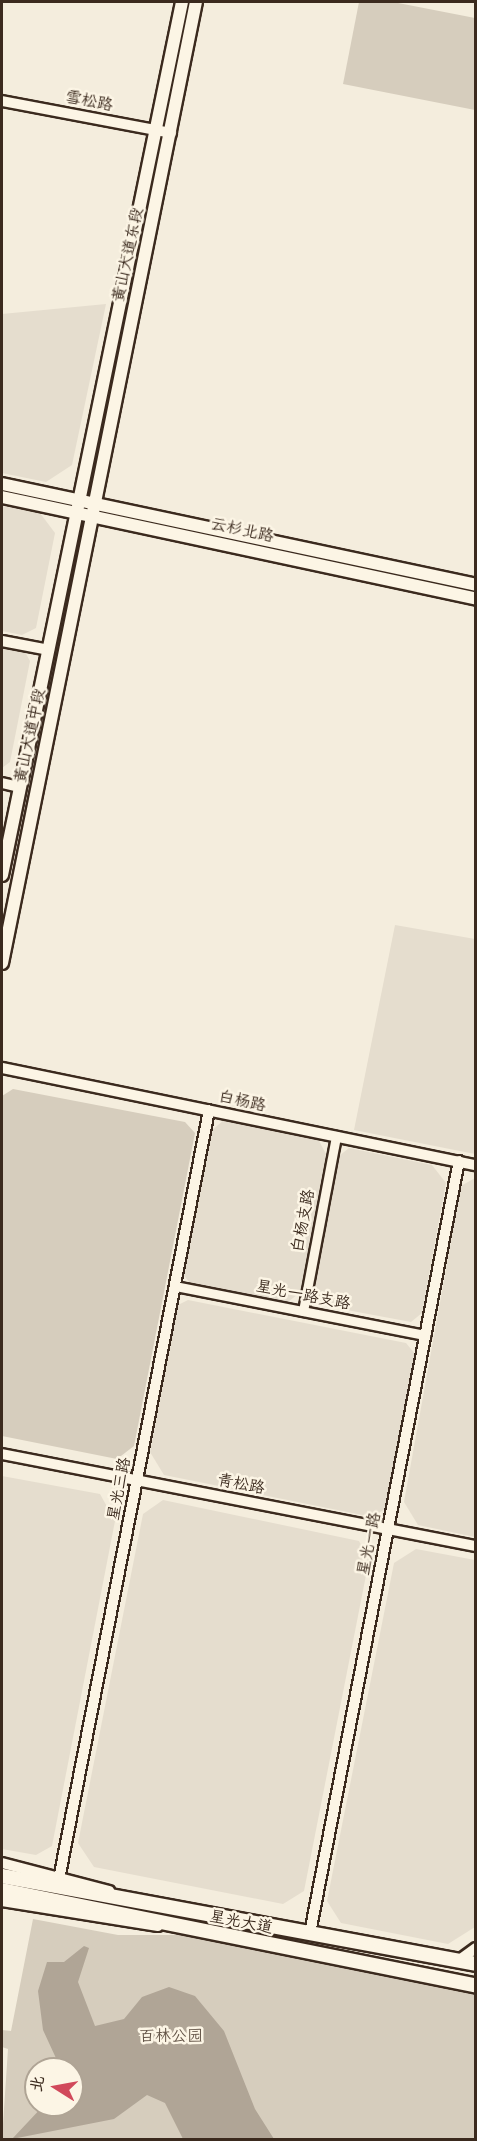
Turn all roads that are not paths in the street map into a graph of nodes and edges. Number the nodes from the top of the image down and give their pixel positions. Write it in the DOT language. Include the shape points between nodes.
graph roads {
  1 [pos="182,2"];
  2 [pos="196,2"];
  3 [pos="2,101"];
  4 [pos="157,131"];
  5 [pos="171,134"];
  6 [pos="2,484"];
  7 [pos="2,497"];
  8 [pos="77,505"];
  9 [pos="94,509"];
  10 [pos="476,585"];
  11 [pos="476,599"];
  12 [pos="2,640"];
  13 [pos="49,650"];
  14 [pos="2,783"];
  15 [pos="20,787"];
  16 [pos="2,875"];
  17 [pos="2,963"];
  18 [pos="2,1068"];
  19 [pos="209,1110"];
  20 [pos="336,1136"];
  21 [pos="459,1161"];
  22 [pos="476,1165"];
  23 [pos="175,1286"];
  24 [pos="303,1311"];
  25 [pos="425,1335"];
  26 [pos="2,1454"];
  27 [pos="137,1480"];
  28 [pos="388,1529"];
  29 [pos="476,1546"];
  30 [pos="2,1863"];
  31 [pos="60,1874"];
  32 [pos="2,1876"];
  33 [pos="2,1890"];
  34 [pos="132,1899"];
  35 [pos="2,1901"];
  36 [pos="177,1928"];
  37 [pos="310,1933"];
  38 [pos="476,1948"];
  39 [pos="458,1960"];
  40 [pos="476,1964"];
  41 [pos="476,1986"];
  1 -- 4 [label="main road, 黄山大道东段"];
  2 -- 5 [label="main road, 黄山大道东段"];
  3 -- 4 [label="street, 雪松路"];
  4 -- 5 [label="street, 雪松路"];
  4 -- 8 [label="main road, 黄山大道东段"];
  5 -- 9 [label="main road, 黄山大道东段"];
  6 -- 8 [label="main road, 云杉北路"];
  7 -- 8 [label="main road, 云杉北路"];
  8 -- 9 [label="main road, 云杉北路"];
  8 -- 13 [label="main road, 黄山大道中段"];
  9 -- 10 [label="main road, 云杉北路"];
  9 -- 11 [label="main road, 云杉北路"];
  9 -- 17 [label="main road, 黄山大道中段"];
  12 -- 13 [label="street"];
  13 -- 15 [label="main road, 黄山大道中段"];
  14 -- 15 [label="street"];
  15 -- 16 [label="main road, 黄山大道中段"];
  18 -- 19 [label="street, 白杨路"];
  19 -- 20 [label="street, 白杨路"];
  19 -- 23 [label="street, 星光三路"];
  20 -- 21 [label="street, 白杨路"];
  20 -- 24 [label="street, 白杨支路"];
  21 -- 22 [label="street, 白杨路"];
  21 -- 25 [label="street, 星光一路"];
  23 -- 24 [label="street, 星光一路支路"];
  23 -- 27 [label="street, 星光三路"];
  24 -- 25 [label="street, 星光一路支路"];
  25 -- 28 [label="street, 星光一路"];
  26 -- 27 [label="street, 青松路"];
  27 -- 28 [label="street, 青松路"];
  27 -- 31 [label="street, 星光三路"];
  28 -- 29 [label="street, 青松路"];
  28 -- 37 [label="street, 星光一路"];
  30 -- 31 [label="street"];
  31 -- 34 [label="street"];
  32 -- 34 [label="main road, 星光大道"];
  33 -- 36 [label="main road, 星光大道"];
  34 -- 37 [label="main road, 星光大道"];
  35 -- 36 [label="street" via="123,1924"];
  36 -- 41 [label="main road, 星光大道"];
  37 -- 39 [label="main road, 星光大道"];
  38 -- 39 [label="street"];
  39 -- 40 [label="main road, 星光大道"];
}
